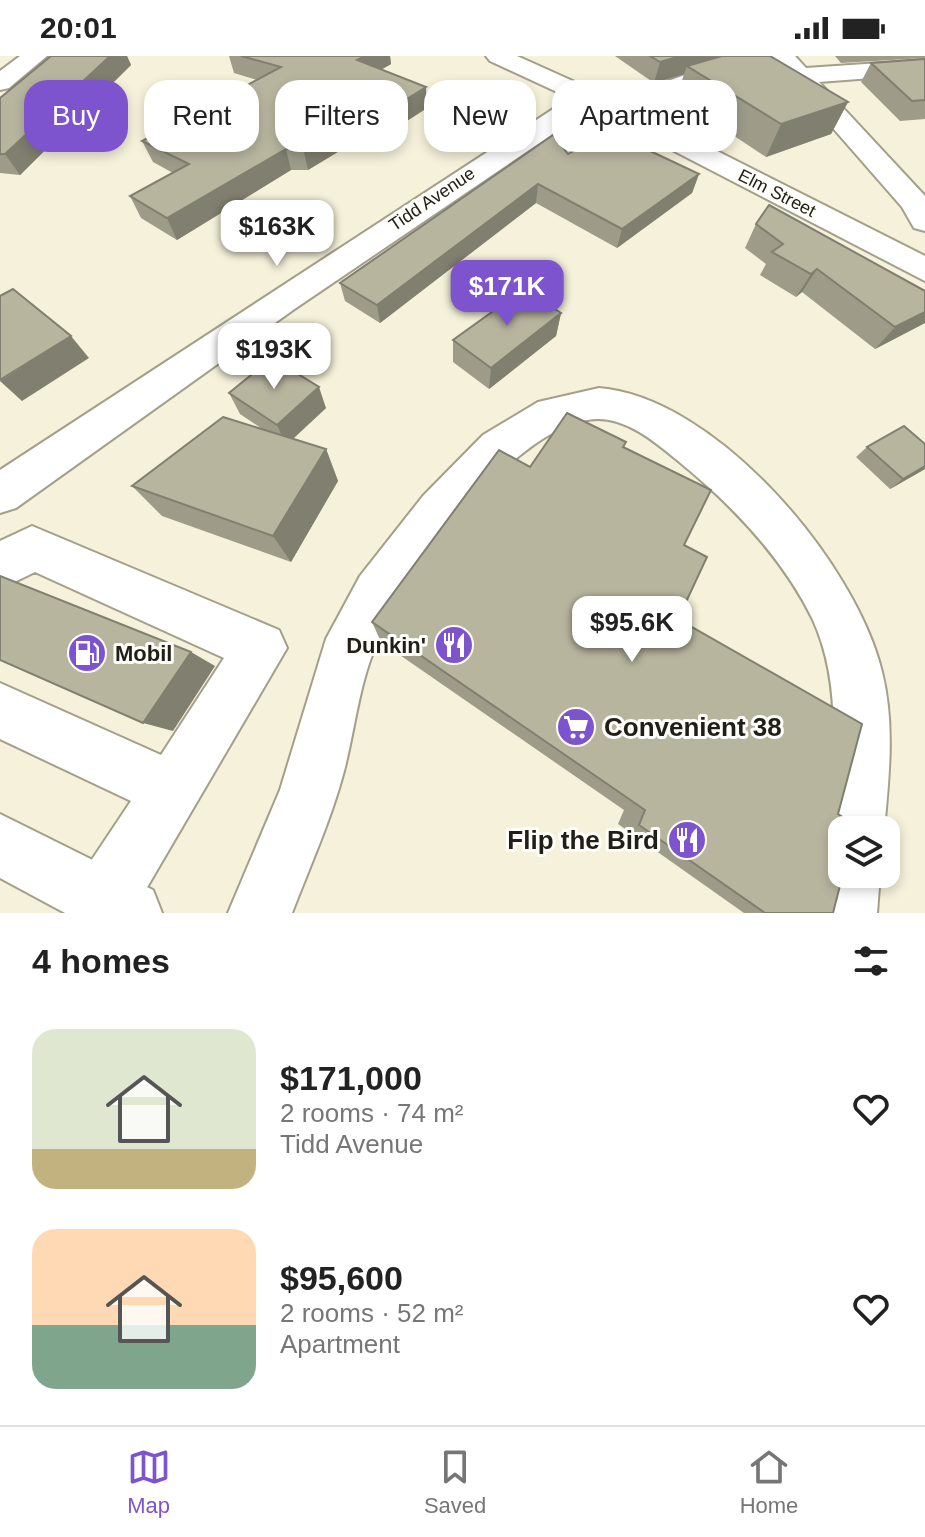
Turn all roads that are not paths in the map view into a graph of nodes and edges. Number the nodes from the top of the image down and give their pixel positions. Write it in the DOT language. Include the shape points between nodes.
graph roads {
  1 [pos="35,56"];
  2 [pos="498,56"];
  3 [pos="789,63"];
  4 [pos="925,67"];
  5 [pos="552,80"];
  6 [pos="696,80"];
  7 [pos="0,83"];
  8 [pos="552,134"];
  9 [pos="697,152"];
  10 [pos="925,221"];
  11 [pos="925,270"];
  12 [pos="0,494"];
  13 [pos="0,567"];
  14 [pos="0,710"];
  15 [pos="173,790"];
  16 [pos="855,816"];
  17 [pos="0,845"];
  18 [pos="848,888"];
  19 [pos="117,906"];
  20 [pos="260,913"];
  21 [pos="845,913"];
  1 -- 7 [label="street"];
  2 -- 5 [label="street, Elm Street"];
  3 -- 4 [label="street, Tidd Avenue"];
  3 -- 6 [label="street, Tidd Avenue"];
  3 -- 10 [label="street" via="915,203"];
  8 -- 12 [label="street, Tidd Avenue" via="293,292"];
  9 -- 11 [label="street, Elm Street"];
  13 -- 15 [label="street" via="32,548 261,648"];
  14 -- 15 [label="street"];
  15 -- 19 [label="street"];
  16 -- 20 [label="street" via="861,706 855,667 830,602 783,534 693,449 629,410 580,404 528,425 498,446 448,501 370,604 349,649 309,792"];
  17 -- 19 [label="street"];
  18 -- 21 [label="street"];
}
